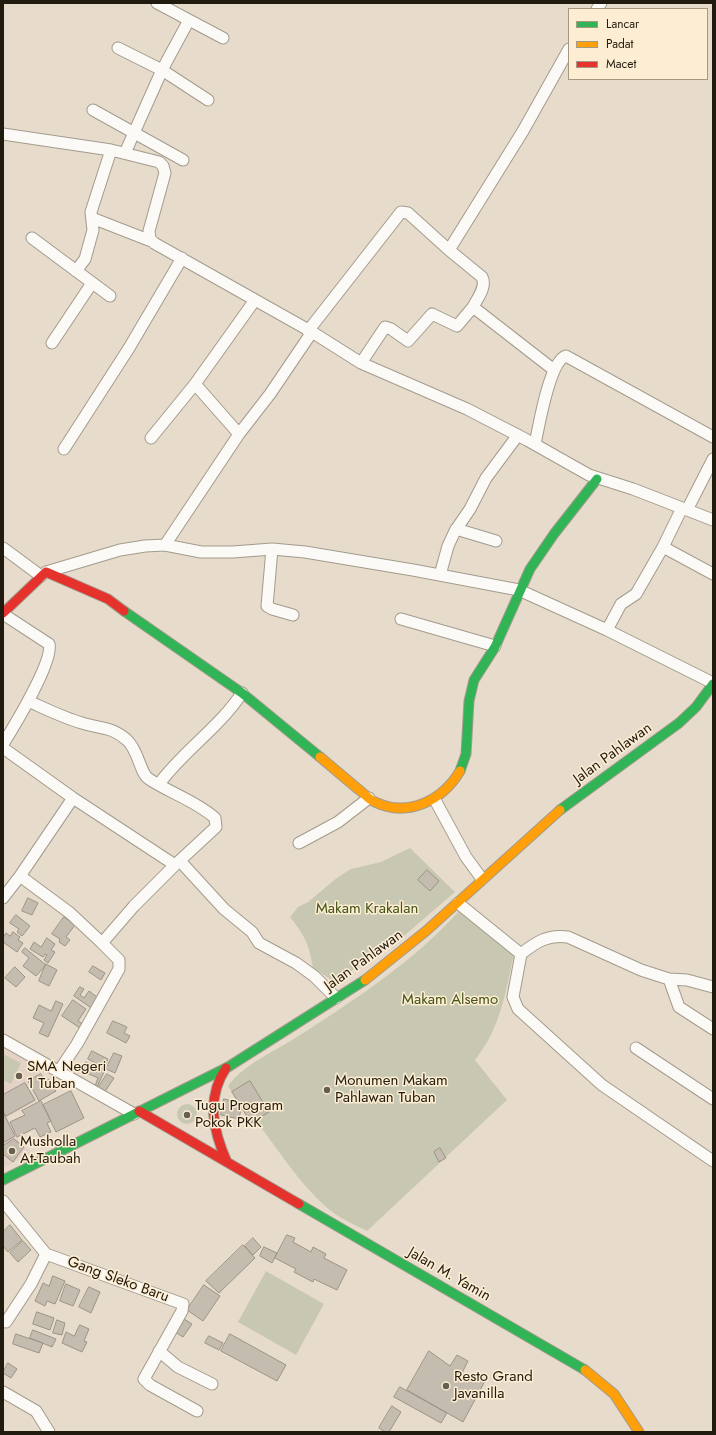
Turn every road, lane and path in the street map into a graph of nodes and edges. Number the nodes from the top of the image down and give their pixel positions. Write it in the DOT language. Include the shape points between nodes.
graph roads {
  1 [pos="157,3"];
  2 [pos="189,20"];
  3 [pos="223,38"];
  4 [pos="118,48"];
  5 [pos="568,51"];
  6 [pos="162,70"];
  7 [pos="208,100"];
  8 [pos="94,110"];
  9 [pos="133,132"];
  10 [pos="3,134"];
  11 [pos="111,150"];
  12 [pos="125,153"];
  13 [pos="183,160"];
  14 [pos="92,218"];
  15 [pos="32,238"];
  16 [pos="151,241"];
  17 [pos="449,250"];
  18 [pos="182,258"];
  19 [pos="76,271"];
  20 [pos="92,283"];
  21 [pos="110,296"];
  22 [pos="255,300"];
  23 [pos="473,307"];
  24 [pos="310,332"];
  25 [pos="52,343"];
  26 [pos="361,362"];
  27 [pos="554,370"];
  28 [pos="195,384"];
  29 [pos="239,434"];
  30 [pos="518,435"];
  31 [pos="713,437"];
  32 [pos="152,438"];
  33 [pos="535,444"];
  34 [pos="64,449"];
  35 [pos="713,459"];
  36 [pos="597,479"];
  37 [pos="684,509"];
  38 [pos="713,520"];
  39 [pos="456,529"];
  40 [pos="496,541"];
  41 [pos="165,545"];
  42 [pos="663,547"];
  43 [pos="3,548"];
  44 [pos="272,549"];
  45 [pos="44,574"];
  46 [pos="713,574"];
  47 [pos="440,576"];
  48 [pos="519,590"];
  49 [pos="3,613"];
  50 [pos="293,615"];
  51 [pos="401,619"];
  52 [pos="607,630"];
  53 [pos="495,646"];
  54 [pos="713,684"];
  55 [pos="242,693"];
  56 [pos="28,701"];
  57 [pos="3,744"];
  58 [pos="3,748"];
  59 [pos="159,784"];
  60 [pos="73,798"];
  61 [pos="369,798"];
  62 [pos="435,800"];
  63 [pos="299,843"];
  64 [pos="178,863"];
  65 [pos="20,876"];
  66 [pos="482,879"];
  67 [pos="3,898"];
  68 [pos="458,903"];
  69 [pos="102,943"];
  70 [pos="521,954"];
  71 [pos="669,979"];
  72 [pos="713,987"];
  73 [pos="336,998"];
  74 [pos="713,1030"];
  75 [pos="3,1040"];
  76 [pos="636,1048"];
  77 [pos="228,1067"];
  78 [pos="58,1071"];
  79 [pos="713,1099"];
  80 [pos="137,1113"];
  81 [pos="712,1159"];
  82 [pos="227,1162"];
  83 [pos="3,1180"];
  84 [pos="3,1202"];
  85 [pos="46,1254"];
  86 [pos="6,1322"];
  87 [pos="159,1351"];
  88 [pos="212,1384"];
  89 [pos="3,1392"];
  90 [pos="197,1411"];
  91 [pos="48,1432"];
  92 [pos="639,1432"];
  1 -- 2 [label="street"];
  2 -- 3 [label="street"];
  2 -- 6 [label="street"];
  4 -- 6 [label="street"];
  5 -- 17 [label="street" via="523,131"];
  6 -- 7 [label="street"];
  6 -- 9 [label="street"];
  8 -- 9 [label="street"];
  9 -- 12 [label="street"];
  9 -- 13 [label="street"];
  10 -- 11 [label="street"];
  11 -- 12 [label="street"];
  11 -- 14 [label="street" via="94,200"];
  12 -- 16 [label="street" via="156,160 164,169 164,181 149,231"];
  14 -- 16 [label="street"];
  14 -- 19 [label="street" via="93,230 85,259"];
  15 -- 19 [label="street"];
  16 -- 18 [label="street"];
  17 -- 23 [label="street" via="484,281"];
  17 -- 24 [label="street" via="408,213 401,212"];
  18 -- 22 [label="street"];
  18 -- 34 [label="street" via="129,348"];
  19 -- 20 [label="street"];
  20 -- 21 [label="street"];
  20 -- 25 [label="street"];
  22 -- 24 [label="street"];
  22 -- 28 [label="street"];
  23 -- 26 [label="street" via="457,326 432,314 408,341 385,327"];
  23 -- 27 [label="street"];
  24 -- 26 [label="street"];
  24 -- 29 [label="street" via="270,394"];
  26 -- 30 [label="street"];
  27 -- 31 [label="street" via="562,358 571,358"];
  27 -- 33 [label="street"];
  28 -- 29 [label="street"];
  28 -- 32 [label="street"];
  29 -- 41 [label="street"];
  30 -- 33 [label="street"];
  30 -- 39 [label="street" via="486,478"];
  33 -- 36 [label="street"];
  35 -- 37 [label="street"];
  36 -- 37 [label="street"];
  36 -- 48 [label="main road" via="546,546"];
  37 -- 38 [label="street"];
  37 -- 42 [label="street"];
  39 -- 40 [label="street"];
  39 -- 47 [label="street" via="448,546"];
  41 -- 44 [label="street" via="201,552"];
  41 -- 45 [label="street" via="120,550"];
  42 -- 46 [label="street"];
  42 -- 52 [label="street" via="636,594 621,604"];
  43 -- 45 [label="street"];
  44 -- 47 [label="street" via="304,552"];
  44 -- 50 [label="street" via="267,606"];
  45 -- 49 [label="main road"];
  45 -- 55 [label="main road" via="108,599"];
  47 -- 48 [label="street"];
  48 -- 52 [label="street"];
  48 -- 53 [label="main road"];
  49 -- 56 [label="street" via="49,646 47,658"];
  51 -- 53 [label="street"];
  52 -- 54 [label="street"];
  53 -- 62 [label="main road" via="471,688 464,764 446,790"];
  54 -- 66 [label="main road, Jalan Pahlawan" via="696,707 679,723 563,807"];
  55 -- 59 [label="street" via="227,714 176,762"];
  55 -- 61 [label="main road"];
  56 -- 57 [label="street"];
  56 -- 59 [label="street" via="83,724 114,730 135,750 147,778"];
  58 -- 60 [label="street"];
  59 -- 64 [label="street" via="217,820 216,827"];
  60 -- 64 [label="street"];
  60 -- 65 [label="street"];
  61 -- 62 [label="main road" via="380,805 397,808 414,808"];
  61 -- 63 [label="street" via="338,822"];
  62 -- 66 [label="street" via="466,857"];
  64 -- 69 [label="street" via="134,906"];
  64 -- 73 [label="street" via="224,909 252,932 260,943 314,976"];
  65 -- 67 [label="street"];
  65 -- 69 [label="street" via="70,913"];
  66 -- 68 [label="main road, Jalan Pahlawan"];
  68 -- 70 [label="street"];
  68 -- 73 [label="main road, Jalan Pahlawan" via="386,964"];
  69 -- 78 [label="street" via="119,960 119,969 77,1044"];
  70 -- 71 [label="street" via="547,937 557,935 568,937 641,970"];
  70 -- 81 [label="street" via="514,997 518,1009 602,1085"];
  71 -- 72 [label="street" via="686,980"];
  71 -- 74 [label="street" via="679,1007"];
  73 -- 77 [label="main road, Jalan Pahlawan"];
  75 -- 78 [label="street"];
  76 -- 79 [label="street"];
  77 -- 80 [label="main road, Jalan Pahlawan"];
  77 -- 82 [label="main road" via="216,1085 213,1103 217,1136"];
  78 -- 80 [label="street"];
  80 -- 82 [label="main road, Jalan M. Yamin"];
  80 -- 83 [label="main road, Jalan Pahlawan"];
  82 -- 92 [label="main road, Jalan M. Yamin" via="590,1373 614,1394"];
  84 -- 85 [label="street"];
  85 -- 86 [label="street"];
  85 -- 87 [label="street, Gang Sleko Baru" via="182,1303 184,1307"];
  87 -- 88 [label="street" via="178,1367"];
  87 -- 90 [label="street, Gang Sleko Baru" via="144,1381"];
  89 -- 91 [label="street" via="36,1411"];
}
